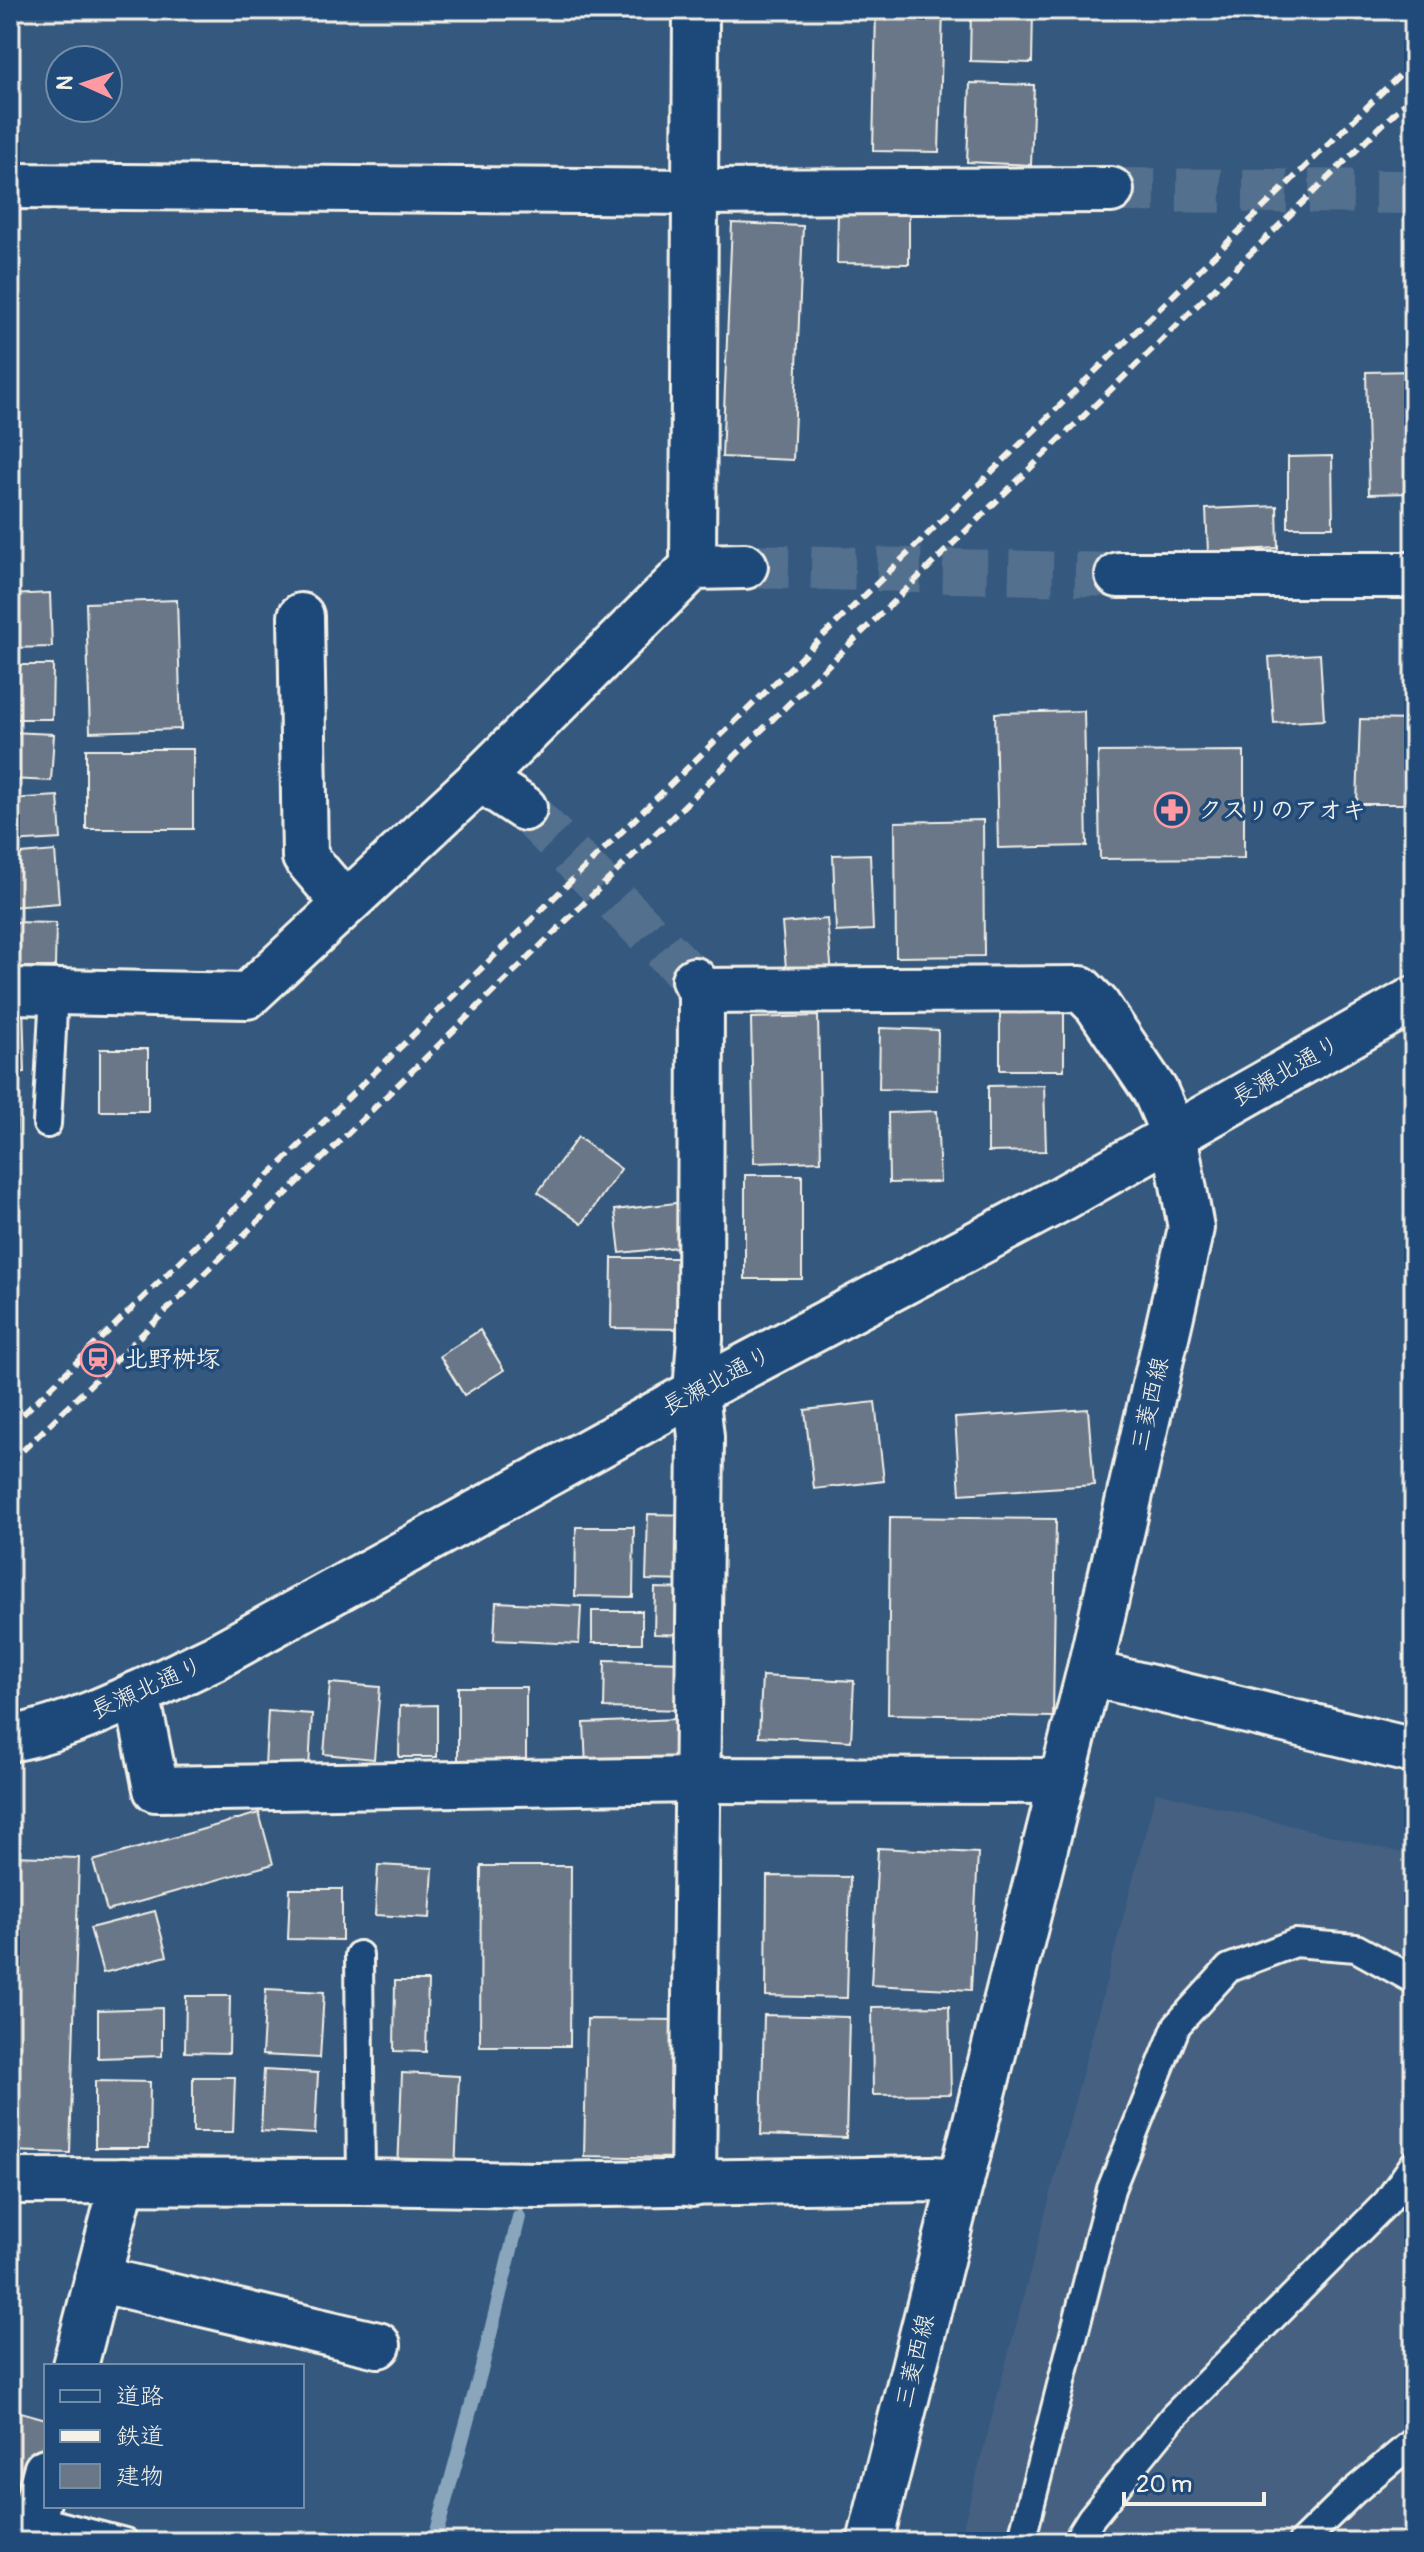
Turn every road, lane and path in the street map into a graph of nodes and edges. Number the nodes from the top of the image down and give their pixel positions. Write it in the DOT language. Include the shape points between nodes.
graph roads {
  1 [pos="696,10"];
  2 [pos="10,186"];
  3 [pos="1111,190"];
  4 [pos="695,192"];
  5 [pos="745,566"];
  6 [pos="693,567"];
  7 [pos="1118,575"];
  8 [pos="1414,575"];
  9 [pos="301,616"];
  10 [pos="480,779"];
  11 [pos="524,808"];
  12 [pos="345,904"];
  13 [pos="10,991"];
  14 [pos="54,992"];
  15 [pos="1414,999"];
  16 [pos="47,1124"];
  17 [pos="1174,1135"];
  18 [pos="696,1392"];
  19 [pos="1089,1673"];
  20 [pos="137,1694"];
  21 [pos="10,1739"];
  22 [pos="1414,1751"];
  23 [pos="698,1780"];
  24 [pos="1061,1781"];
  25 [pos="359,1955"];
  26 [pos="1414,1980"];
  27 [pos="1414,2164"];
  28 [pos="10,2181"];
  29 [pos="123,2181"];
  30 [pos="961,2181"];
  31 [pos="361,2182"];
  32 [pos="693,2184"];
  33 [pos="97,2279"];
  34 [pos="378,2345"];
  35 [pos="76,2364"];
  36 [pos="1414,2441"];
  37 [pos="44,2478"];
  38 [pos="30,2530"];
  39 [pos="125,2542"];
  40 [pos="870,2542"];
  41 [pos="1021,2542"];
  42 [pos="1076,2542"];
  43 [pos="1302,2542"];
  1 -- 4 [label="street"];
  2 -- 4 [label="street"];
  3 -- 4 [label="street"];
  4 -- 6 [label="street"];
  5 -- 6 [label="street"];
  6 -- 10 [label="street"];
  7 -- 8 [label="street"];
  9 -- 12 [label="street" via="305,857"];
  10 -- 11 [label="street"];
  10 -- 12 [label="street"];
  12 -- 14 [label="street" via="247,996"];
  13 -- 14 [label="street"];
  14 -- 16 [label="lane"];
  15 -- 17 [label="street, 長瀬北通り"];
  17 -- 18 [label="street, 長瀬北通り"];
  17 -- 18 [label="street, 三菱西線" via="1155,1091 1081,989 698,986"];
  17 -- 19 [label="street, 三菱西線" via="1191,1228"];
  18 -- 20 [label="street, 長瀬北通り" via="215,1657"];
  18 -- 23 [label="street" via="701,1437"];
  19 -- 22 [label="street"];
  19 -- 24 [label="street, 三菱西線"];
  20 -- 21 [label="street, 長瀬北通り" via="45,1732"];
  20 -- 23 [label="street" via="156,1789"];
  23 -- 24 [label="street"];
  23 -- 32 [label="street"];
  24 -- 30 [label="street, 三菱西線"];
  25 -- 31 [label="lane"];
  26 -- 41 [label="lane" via="1356,1948 1295,1943 1229,1968 1177,2025 1111,2189"];
  27 -- 42 [label="lane" via="1387,2202 1173,2417"];
  28 -- 29 [label="street"];
  29 -- 31 [label="street"];
  29 -- 33 [label="street"];
  30 -- 32 [label="street"];
  30 -- 40 [label="street, 三菱西線"];
  31 -- 32 [label="street"];
  33 -- 34 [label="street"];
  33 -- 35 [label="street"];
  36 -- 43 [label="lane"];
  37 -- 38 [label="street"];
  38 -- 39 [label="lane"];
}
